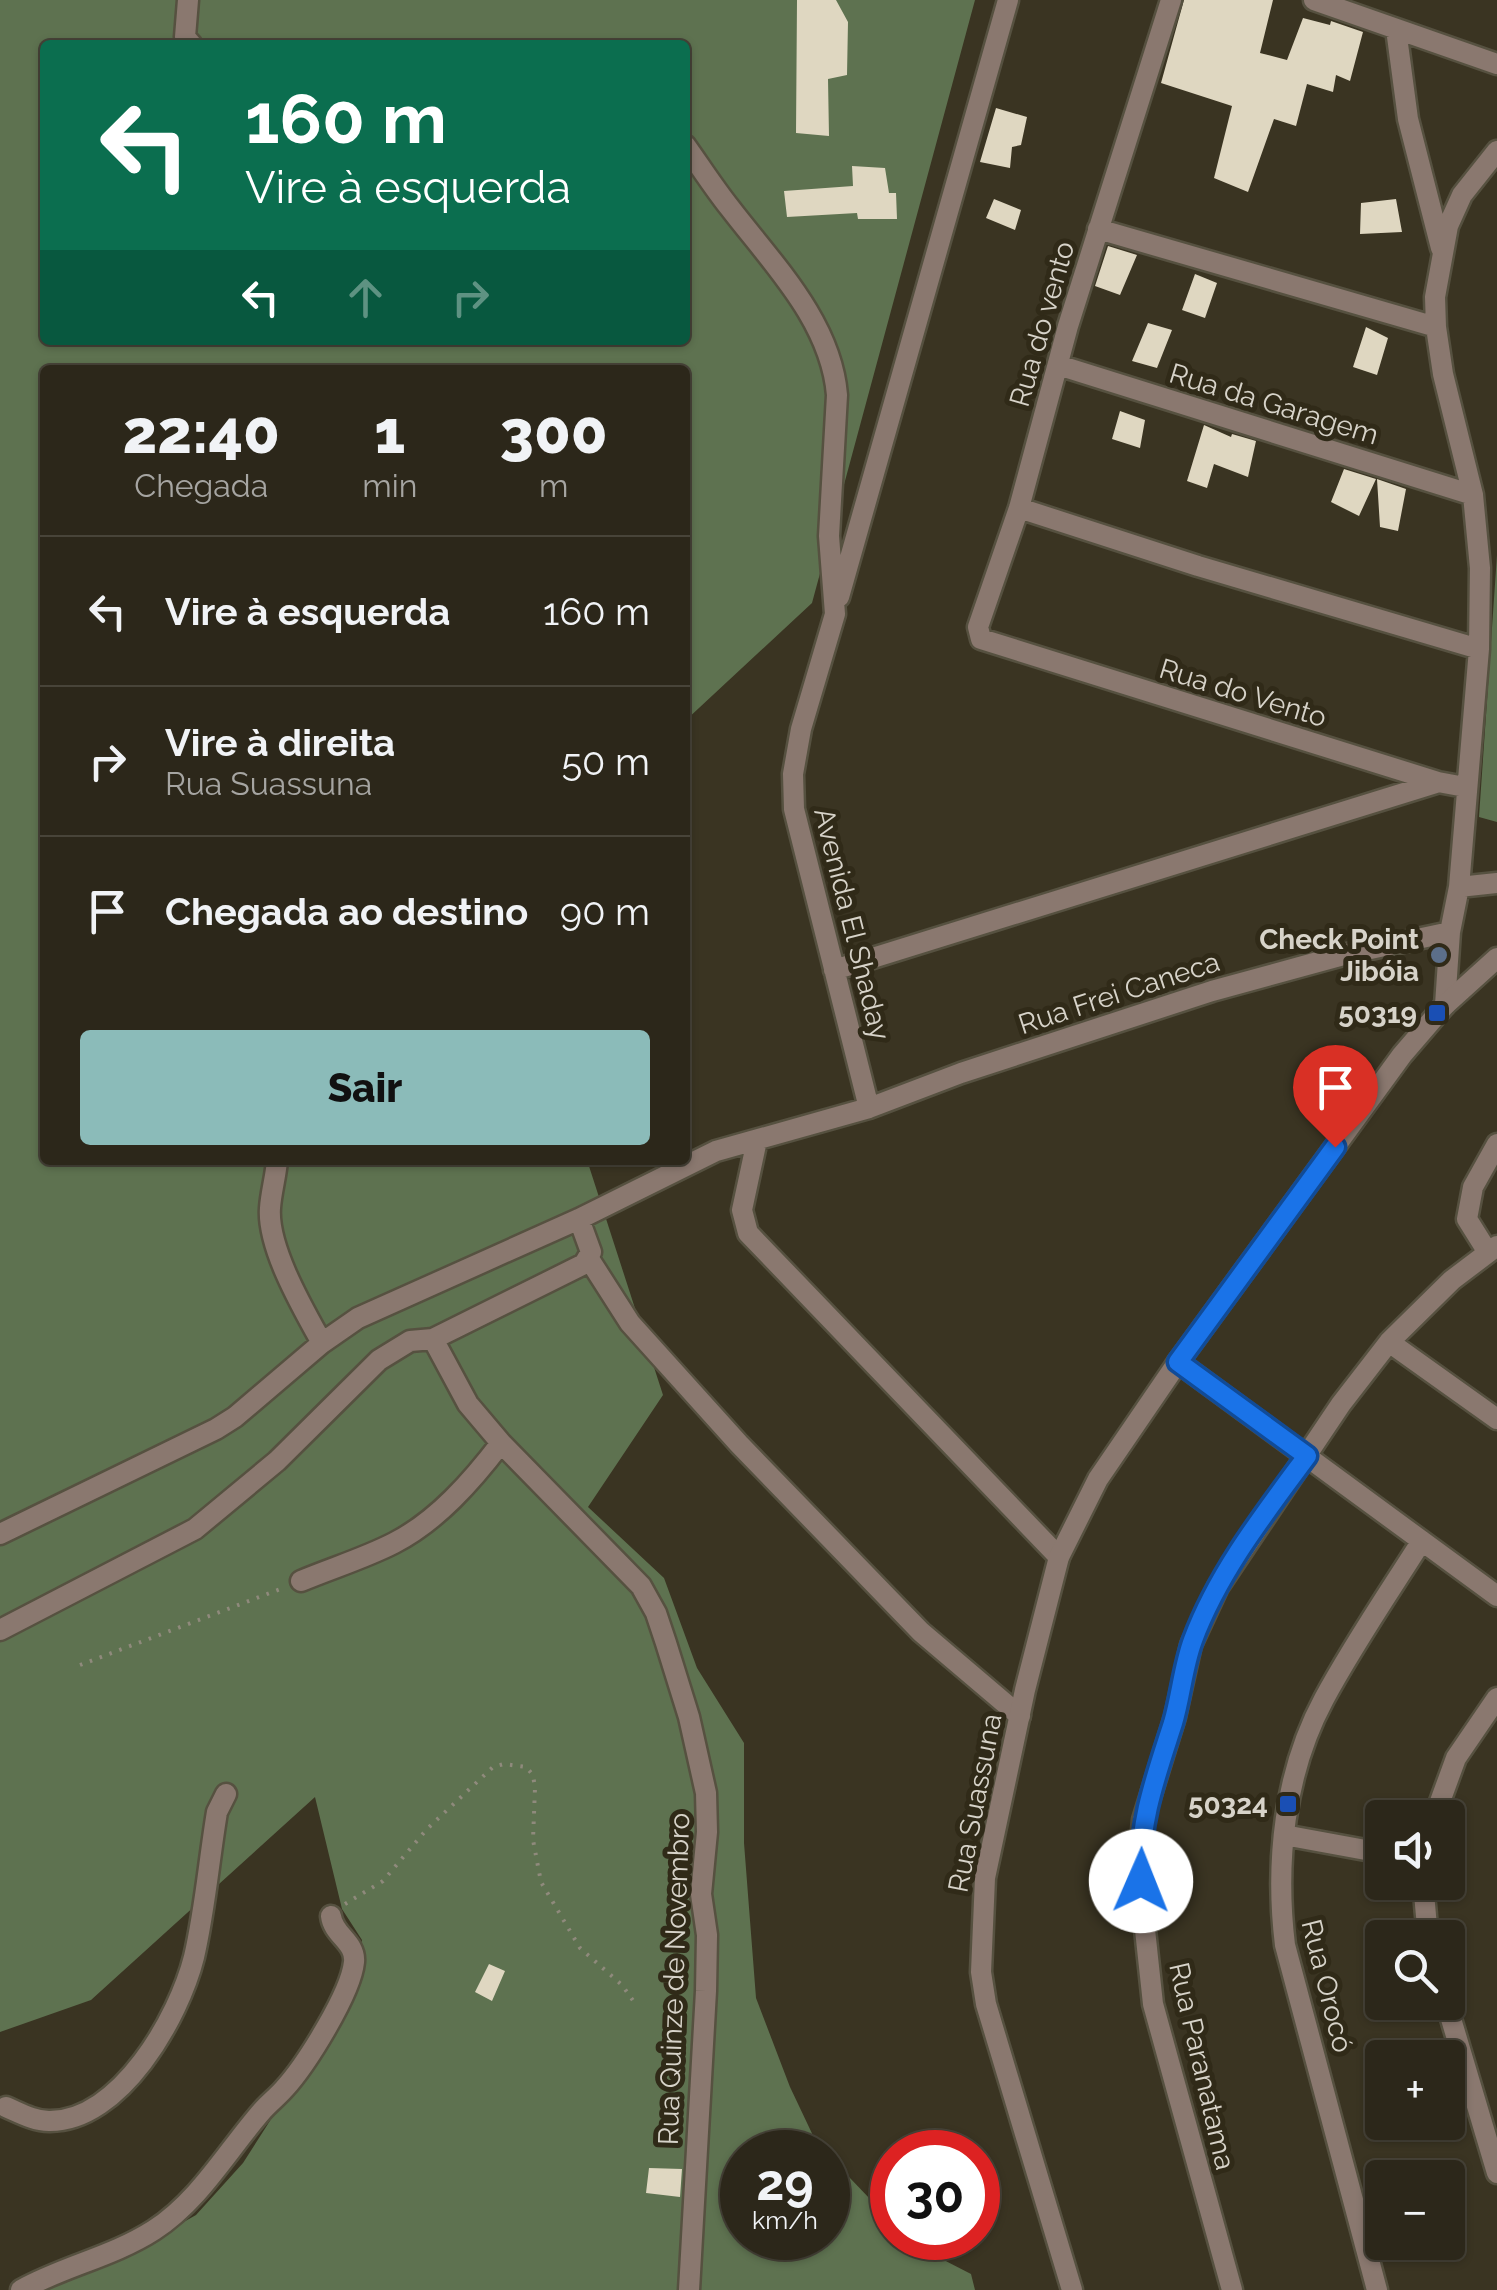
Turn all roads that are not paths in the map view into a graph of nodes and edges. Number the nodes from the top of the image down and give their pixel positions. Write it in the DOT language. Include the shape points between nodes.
graph roads {
  1 [pos="188,0"];
  2 [pos="1008,0"];
  3 [pos="1171,0"];
  4 [pos="1314,0"];
  5 [pos="1396,29"];
  6 [pos="188,40"];
  7 [pos="1497,64"];
  8 [pos="1497,151"];
  9 [pos="690,152"];
  10 [pos="1098,229"];
  11 [pos="1441,250"];
  12 [pos="1436,327"];
  13 [pos="1058,365"];
  14 [pos="1474,495"];
  15 [pos="1019,508"];
  16 [pos="835,614"];
  17 [pos="1004,649"];
  18 [pos="1480,649"];
  19 [pos="1438,782"];
  20 [pos="1465,787"];
  21 [pos="1497,883"];
  22 [pos="1459,887"];
  23 [pos="1450,932"];
  24 [pos="1497,958"];
  25 [pos="834,970"];
  26 [pos="1444,1005"];
  27 [pos="869,1108"];
  28 [pos="757,1140"];
  29 [pos="1497,1144"];
  30 [pos="690,1164"];
  31 [pos="276,1165"];
  32 [pos="688,1165"];
  33 [pos="579,1219"];
  34 [pos="1492,1248"];
  35 [pos="589,1260"];
  36 [pos="433,1339"];
  37 [pos="322,1342"];
  38 [pos="1389,1342"];
  39 [pos="1178,1362"];
  40 [pos="1497,1418"];
  41 [pos="500,1443"];
  42 [pos="1307,1456"];
  43 [pos="6,1531"];
  44 [pos="1421,1542"];
  45 [pos="1059,1557"];
  46 [pos="301,1581"];
  47 [pos="1497,1596"];
  48 [pos="0,1630"];
  49 [pos="1497,1698"];
  50 [pos="1020,1716"];
  51 [pos="226,1794"];
  52 [pos="1441,1800"];
  53 [pos="1284,1834"];
  54 [pos="1365,1850"];
  55 [pos="331,1916"];
  56 [pos="1451,2020"];
  57 [pos="2,2107"];
  58 [pos="1497,2173"];
  59 [pos="21,2290"];
  60 [pos="689,2290"];
  61 [pos="1072,2290"];
  62 [pos="1232,2290"];
  63 [pos="1376,2290"];
  1 -- 6 [label="street"];
  2 -- 16 [label="street"];
  3 -- 10 [label="street, Rua do vento"];
  4 -- 5 [label="street"];
  5 -- 7 [label="street"];
  5 -- 11 [label="street" via="1408,118"];
  8 -- 11 [label="street" via="1462,195"];
  9 -- 16 [label="street, Avenida El Shaday" via="780,269 836,373 830,536"];
  10 -- 12 [label="street, Rua do Vento"];
  10 -- 13 [label="street, Rua do vento"];
  11 -- 12 [label="street"];
  12 -- 14 [label="street"];
  13 -- 14 [label="street, Rua da Garagem"];
  13 -- 15 [label="street, Rua do vento"];
  14 -- 18 [label="street"];
  15 -- 17 [label="street, Rua do vento" via="978,627 982,639"];
  15 -- 18 [label="street"];
  16 -- 25 [label="street, Avenida El Shaday" via="793,774 794,808"];
  17 -- 19 [label="street, Rua do Vento"];
  18 -- 20 [label="street"];
  19 -- 20 [label="street, Rua do Vento"];
  19 -- 25 [label="street"];
  20 -- 22 [label="street"];
  21 -- 22 [label="street"];
  22 -- 23 [label="street"];
  23 -- 26 [label="street"];
  23 -- 27 [label="street, Rua Frei Caneca" via="1212,991"];
  24 -- 26 [label="street, Rua Suassuna"];
  25 -- 27 [label="street, Avenida El Shaday"];
  26 -- 39 [label="street, Rua Suassuna"];
  27 -- 28 [label="street, Rua Frei Caneca"];
  28 -- 30 [label="street, Rua Frei Caneca"];
  28 -- 45 [label="street" via="742,1210 748,1232"];
  29 -- 34 [label="street" via="1473,1187 1466,1219"];
  31 -- 37 [label="street" via="270,1210 275,1236 288,1280"];
  32 -- 33 [label="street, Rua Frei Caneca"];
  33 -- 35 [label="street"];
  33 -- 37 [label="street, Rua Frei Caneca" via="358,1318"];
  34 -- 38 [label="street, Rua Paranatama"];
  35 -- 36 [label="street"];
  35 -- 50 [label="street" via="630,1322 739,1444 921,1632"];
  36 -- 41 [label="street, Rua Quinze de Novembro" via="468,1404"];
  36 -- 48 [label="street" via="410,1340 379,1360 277,1461 195,1529"];
  37 -- 43 [label="street, Rua Frei Caneca" via="235,1417"];
  38 -- 40 [label="street"];
  38 -- 42 [label="street, Rua Paranatama"];
  39 -- 42 [label="street"];
  39 -- 45 [label="street, Rua Suassuna" via="1098,1480"];
  41 -- 46 [label="street" via="424,1525"];
  41 -- 60 [label="street, Rua Quinze de Novembro" via="640,1586 656,1613 698,1758 708,1832 701,1894 707,1935"];
  42 -- 44 [label="street"];
  42 -- 62 [label="street, Rua Paranatama" via="1201,1621 1140,1850 1153,2004"];
  44 -- 47 [label="street"];
  44 -- 53 [label="street, Rua Orocó" via="1323,1700 1295,1774"];
  45 -- 50 [label="street, Rua Suassuna"];
  49 -- 52 [label="street" via="1456,1758"];
  50 -- 61 [label="street, Rua Suassuna" via="985,1878 981,1972"];
  51 -- 57 [label="street" via="217,1812 194,1958 164,2030 130,2077 88,2112 50,2122"];
  53 -- 54 [label="street"];
  53 -- 63 [label="street, Rua Orocó" via="1279,1894 1285,1945"];
  55 -- 59 [label="street" via="354,1952 354,1965 286,2088 207,2182 160,2226 117,2252"];
  56 -- 58 [label="street"];
}
